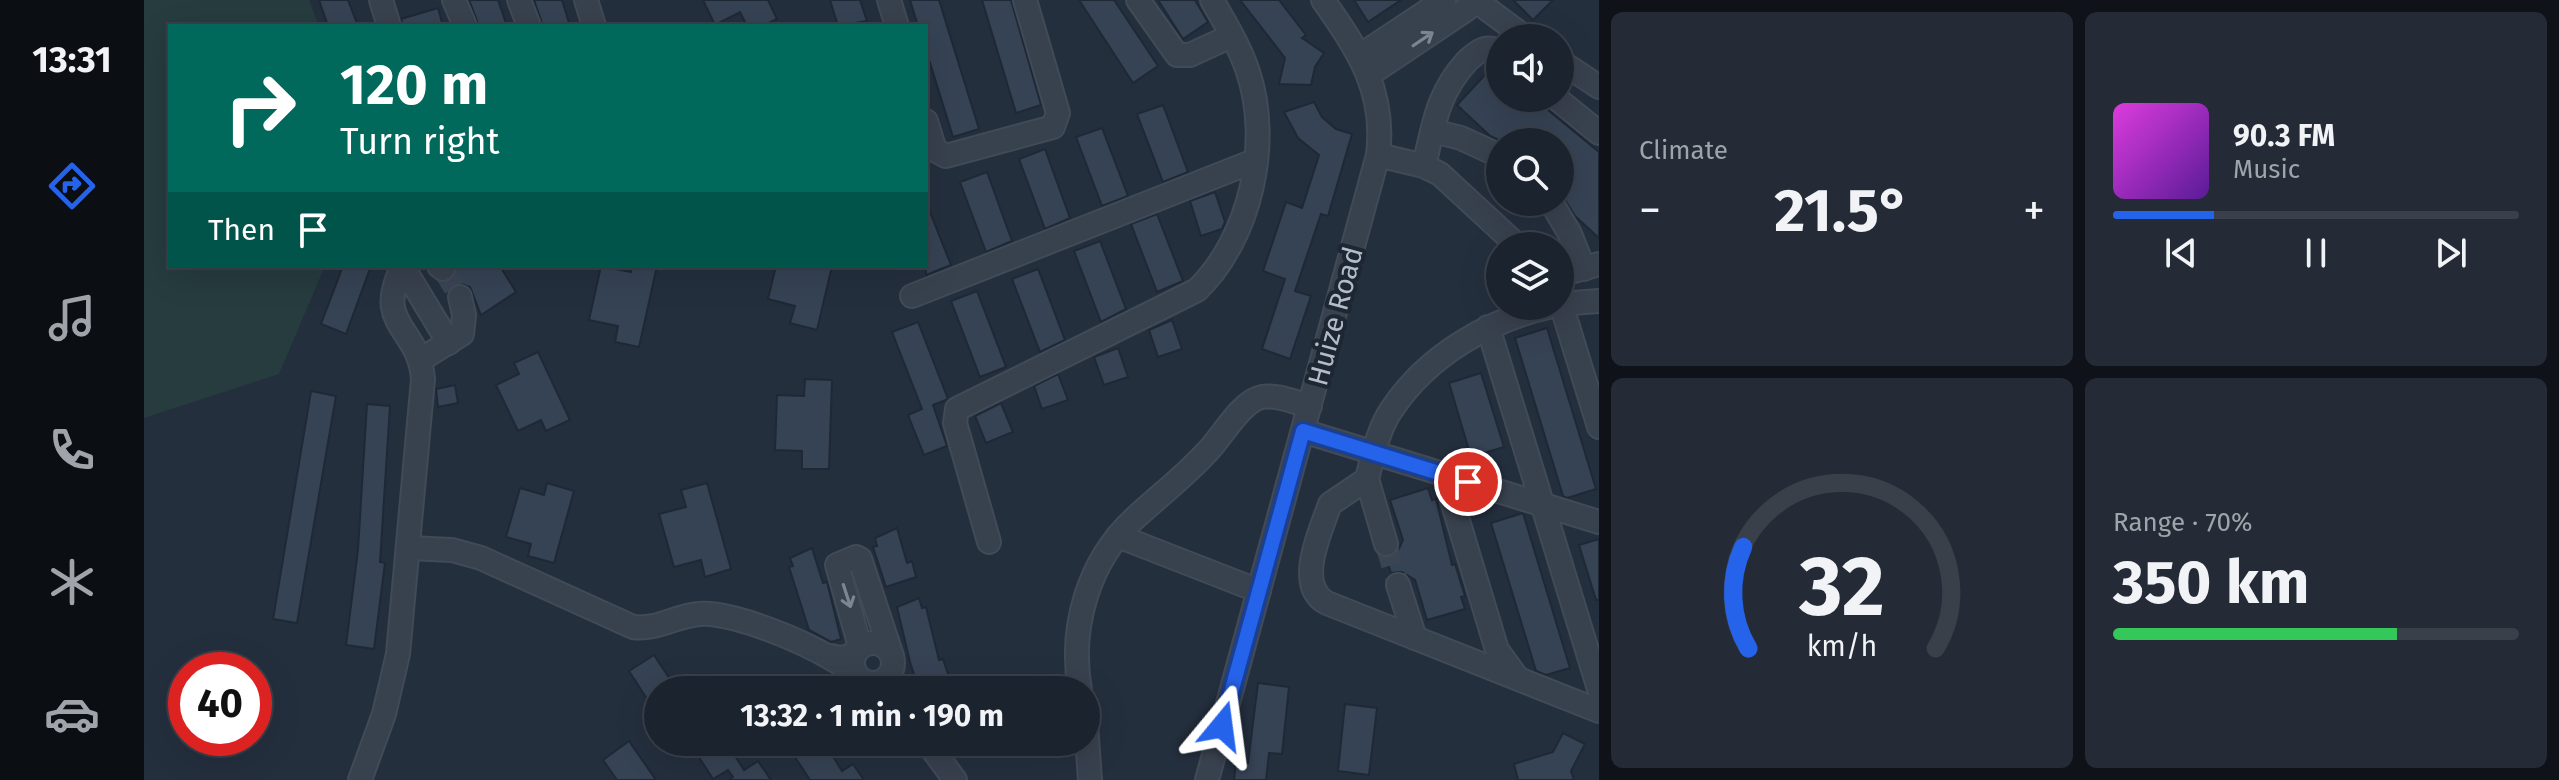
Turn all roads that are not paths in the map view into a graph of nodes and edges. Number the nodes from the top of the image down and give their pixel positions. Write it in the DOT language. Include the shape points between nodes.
graph roads {
  1 [pos="454,0"];
  2 [pos="519,0"];
  3 [pos="586,0"];
  4 [pos="889,0"];
  5 [pos="1025,0"];
  6 [pos="1138,0"];
  7 [pos="1212,0"];
  8 [pos="1323,0"];
  9 [pos="1444,0"];
  10 [pos="386,1"];
  11 [pos="1475,5"];
  12 [pos="389,24"];
  13 [pos="464,24"];
  14 [pos="528,24"];
  15 [pos="593,24"];
  16 [pos="896,24"];
  17 [pos="1504,24"];
  18 [pos="1231,36"];
  19 [pos="1486,49"];
  20 [pos="1365,64"];
  21 [pos="1574,70"];
  22 [pos="1599,87"];
  23 [pos="1573,112"];
  24 [pos="928,127"];
  25 [pos="1433,131"];
  26 [pos="1599,133"];
  27 [pos="1486,149"];
  28 [pos="1378,155"];
  29 [pos="1254,161"];
  30 [pos="1424,166"];
  31 [pos="1559,216"];
  32 [pos="1503,232"];
  33 [pos="1591,267"];
  34 [pos="402,268"];
  35 [pos="404,268"];
  36 [pos="912,296"];
  37 [pos="460,297"];
  38 [pos="1595,301"];
  39 [pos="1574,303"];
  40 [pos="1510,320"];
  41 [pos="1563,320"];
  42 [pos="1488,327"];
  43 [pos="449,343"];
  44 [pos="420,360"];
  45 [pos="1310,406"];
  46 [pos="1599,427"];
  47 [pos="1303,431"];
  48 [pos="1374,453"];
  49 [pos="1444,474"];
  50 [pos="1367,479"];
  51 [pos="1542,505"];
  52 [pos="1599,522"];
  53 [pos="1118,536"];
  54 [pos="989,542"];
  55 [pos="1386,544"];
  56 [pos="408,548"];
  57 [pos="1398,585"];
  58 [pos="1259,591"];
  59 [pos="1415,638"];
  60 [pos="868,640"];
  61 [pos="831,656"];
  62 [pos="1490,657"];
  63 [pos="892,661"];
  64 [pos="858,676"];
  65 [pos="862,676"];
  66 [pos="885,676"];
  67 [pos="893,676"];
  68 [pos="1078,676"];
  69 [pos="1599,689"];
  70 [pos="1599,711"];
  71 [pos="937,756"];
  72 [pos="1088,756"];
  73 [pos="360,780"];
  74 [pos="955,780"];
  75 [pos="1090,780"];
  76 [pos="1207,780"];
  1 -- 13 [label="street"];
  2 -- 14 [label="street"];
  3 -- 15 [label="street"];
  4 -- 16 [label="street"];
  5 -- 24 [label="street" via="1058,113 1053,127 946,156 935,150"];
  6 -- 18 [label="street" via="1177,55 1190,55"];
  7 -- 18 [label="street"];
  8 -- 20 [label="street, Huize Road"];
  9 -- 20 [label="street"];
  10 -- 12 [label="street"];
  11 -- 17 [label="street"];
  20 -- 11 [label="street, one-way"];
  18 -- 29 [label="street" via="1254,97"];
  19 -- 25 [label="street" via="1450,80"];
  20 -- 28 [label="street, Huize Road" via="1380,119"];
  21 -- 22 [label="street"];
  23 -- 26 [label="street"];
  25 -- 27 [label="street"];
  25 -- 30 [label="street"];
  28 -- 30 [label="street"];
  28 -- 45 [label="street, Huize Road"];
  29 -- 36 [label="street"];
  29 -- 54 [label="street" via="1239,232 1197,290 955,412"];
  30 -- 32 [label="street" via="1440,174"];
  31 -- 33 [label="street"];
  34 -- 44 [label="street" via="392,288 391,308"];
  35 -- 43 [label="street"];
  37 -- 43 [label="street" via="464,331"];
  38 -- 39 [label="street"];
  40 -- 42 [label="street"];
  41 -- 46 [label="street"];
  42 -- 48 [label="street" via="1444,355 1407,390 1391,410"];
  42 -- 51 [label="street"];
  43 -- 44 [label="street"];
  44 -- 56 [label="street"];
  45 -- 47 [label="street, Huize Road"];
  45 -- 53 [label="street" via="1268,396 1251,402 1200,460"];
  47 -- 48 [label="street"];
  47 -- 58 [label="street, Huize Road"];
  48 -- 49 [label="street"];
  48 -- 50 [label="street"];
  49 -- 51 [label="street"];
  49 -- 62 [label="street"];
  50 -- 55 [label="street"];
  50 -- 59 [label="street" via="1330,504 1311,584 1327,603"];
  51 -- 52 [label="street"];
  51 -- 69 [label="street"];
  53 -- 58 [label="street"];
  53 -- 68 [label="street" via="1093,578 1081,615"];
  56 -- 61 [label="street" via="481,558 624,625 651,628 689,616 723,615"];
  56 -- 73 [label="street" via="392,685"];
  57 -- 59 [label="street"];
  58 -- 76 [label="street, Huize Road"];
  59 -- 62 [label="street"];
  60 -- 61 [label="street" via="842,658"];
  63 -- 60 [label="street, one-way" via="884,646"];
  60 -- 65 [label="street" via="852,665"];
  61 -- 64 [label="street"];
  62 -- 70 [label="street" via="1524,681"];
  63 -- 66 [label="street"];
  63 -- 67 [label="street"];
  71 -- 74 [label="street"];
  72 -- 75 [label="street"];
}
